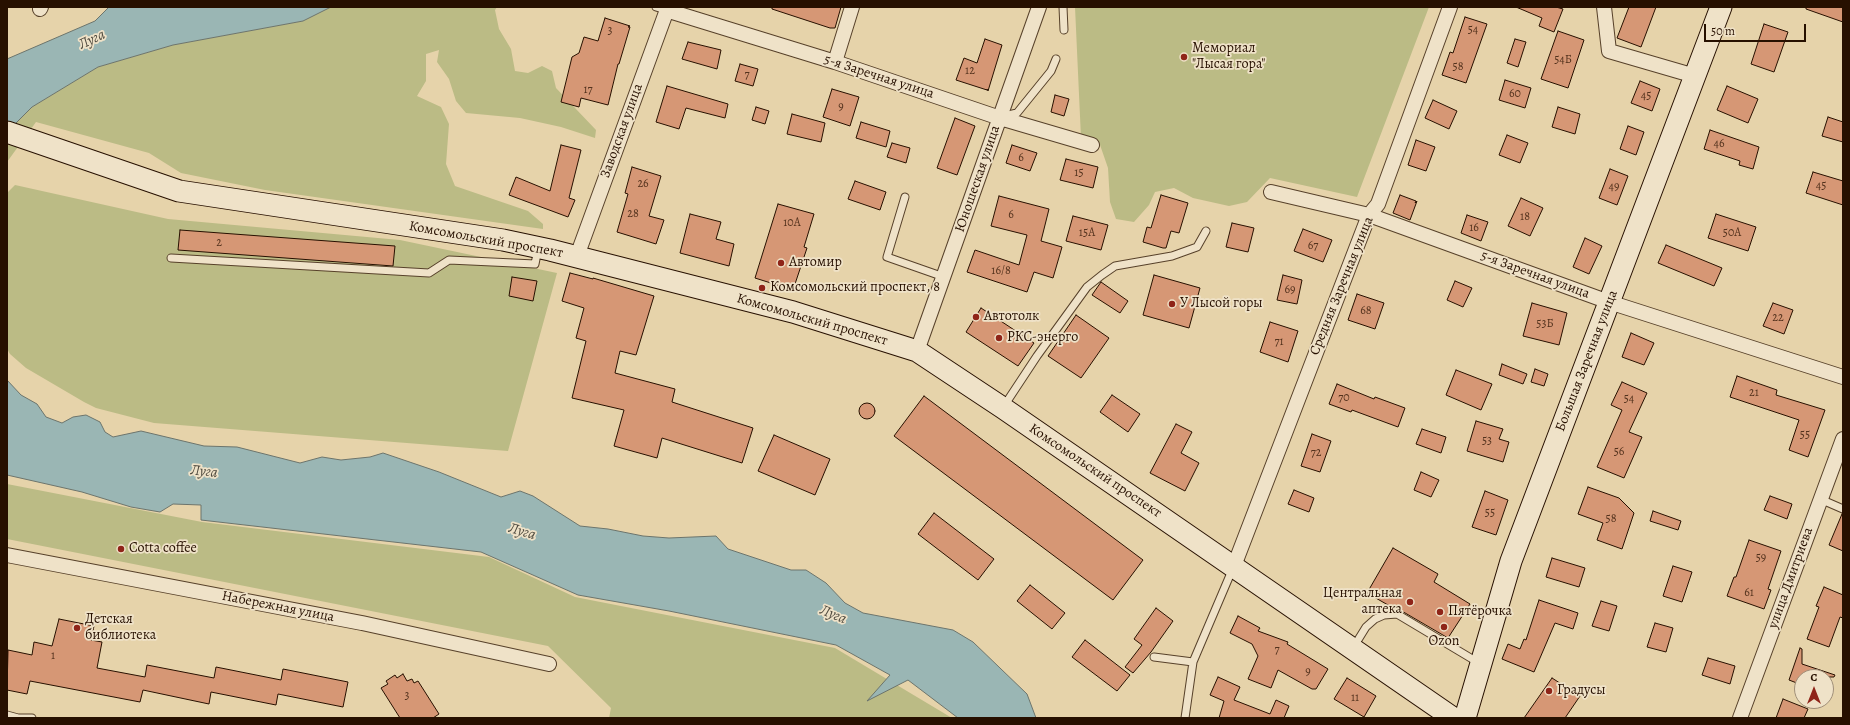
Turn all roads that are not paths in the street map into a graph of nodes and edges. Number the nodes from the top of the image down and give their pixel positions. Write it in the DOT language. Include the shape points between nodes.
graph roads {
  1 [pos="852,7"];
  2 [pos="1038,7"];
  3 [pos="1064,7"];
  4 [pos="1450,7"];
  5 [pos="1604,7"];
  6 [pos="1721,7"];
  7 [pos="663,8"];
  8 [pos="1064,30"];
  9 [pos="1056,59"];
  10 [pos="835,62"];
  11 [pos="1695,76"];
  12 [pos="1000,118"];
  13 [pos="7,132"];
  14 [pos="1092,145"];
  15 [pos="1271,192"];
  16 [pos="905,197"];
  17 [pos="1369,215"];
  18 [pos="1206,231"];
  19 [pos="538,247"];
  20 [pos="577,256"];
  21 [pos="171,258"];
  22 [pos="944,277"];
  23 [pos="1609,302"];
  24 [pos="917,351"];
  25 [pos="1843,377"];
  26 [pos="1003,408"];
  27 [pos="1843,438"];
  28 [pos="1820,499"];
  29 [pos="1843,509"];
  30 [pos="7,555"];
  31 [pos="1234,566"];
  32 [pos="1353,648"];
  33 [pos="1154,657"];
  34 [pos="1193,662"];
  35 [pos="549,664"];
  36 [pos="1482,665"];
  37 [pos="7,715"];
  38 [pos="32,718"];
  39 [pos="1185,718"];
  40 [pos="1454,718"];
  41 [pos="1465,718"];
  42 [pos="1740,718"];
  1 -- 10 [label="street"];
  2 -- 12 [label="street, Юношеская улица"];
  3 -- 8 [label="lane"];
  4 -- 17 [label="street, Средняя Заречная улица" via="1378,204"];
  5 -- 11 [label="street" via="1609,51"];
  6 -- 11 [label="main road, Большая Заречная улица"];
  7 -- 10 [label="street, 5-я Заречная улица"];
  7 -- 20 [label="street, Заводская улица"];
  9 -- 12 [label="lane" via="1050,71 1017,113"];
  10 -- 12 [label="street, 5-я Заречная улица"];
  11 -- 23 [label="main road, Большая Заречная улица"];
  12 -- 14 [label="street, 5-я Заречная улица"];
  12 -- 22 [label="street, Юношеская улица"];
  13 -- 19 [label="main road, Комсомольский проспект" via="179,191"];
  15 -- 17 [label="street, 5-я Заречная улица"];
  16 -- 22 [label="lane" via="887,257"];
  17 -- 23 [label="street, 5-я Заречная улица"];
  17 -- 31 [label="street, Средняя Заречная улица"];
  18 -- 26 [label="lane" via="1197,247 1172,256 1115,266 1087,287"];
  19 -- 20 [label="main road, Комсомольский проспект"];
  19 -- 21 [label="lane" via="534,264 450,260 429,273"];
  20 -- 24 [label="main road, Комсомольский проспект" via="794,312"];
  22 -- 24 [label="street, Юношеская улица"];
  23 -- 25 [label="street, 5-я Заречная улица"];
  23 -- 36 [label="main road, Большая Заречная улица" via="1511,561"];
  24 -- 26 [label="main road, Комсомольский проспект"];
  26 -- 31 [label="main road, Комсомольский проспект"];
  27 -- 28 [label="street, улица Дмитриева"];
  28 -- 29 [label="lane"];
  28 -- 42 [label="street, улица Дмитриева"];
  30 -- 35 [label="street, Набережная улица" via="362,623"];
  31 -- 32 [label="main road, Комсомольский проспект"];
  31 -- 34 [label="lane"];
  32 -- 36 [label="lane" via="1366,627 1375,619 1397,614"];
  32 -- 40 [label="main road, Комсомольский проспект"];
  33 -- 34 [label="lane"];
  34 -- 39 [label="lane"];
  36 -- 41 [label="main road, Большая Заречная улица"];
  37 -- 38 [label="lane"];
}
